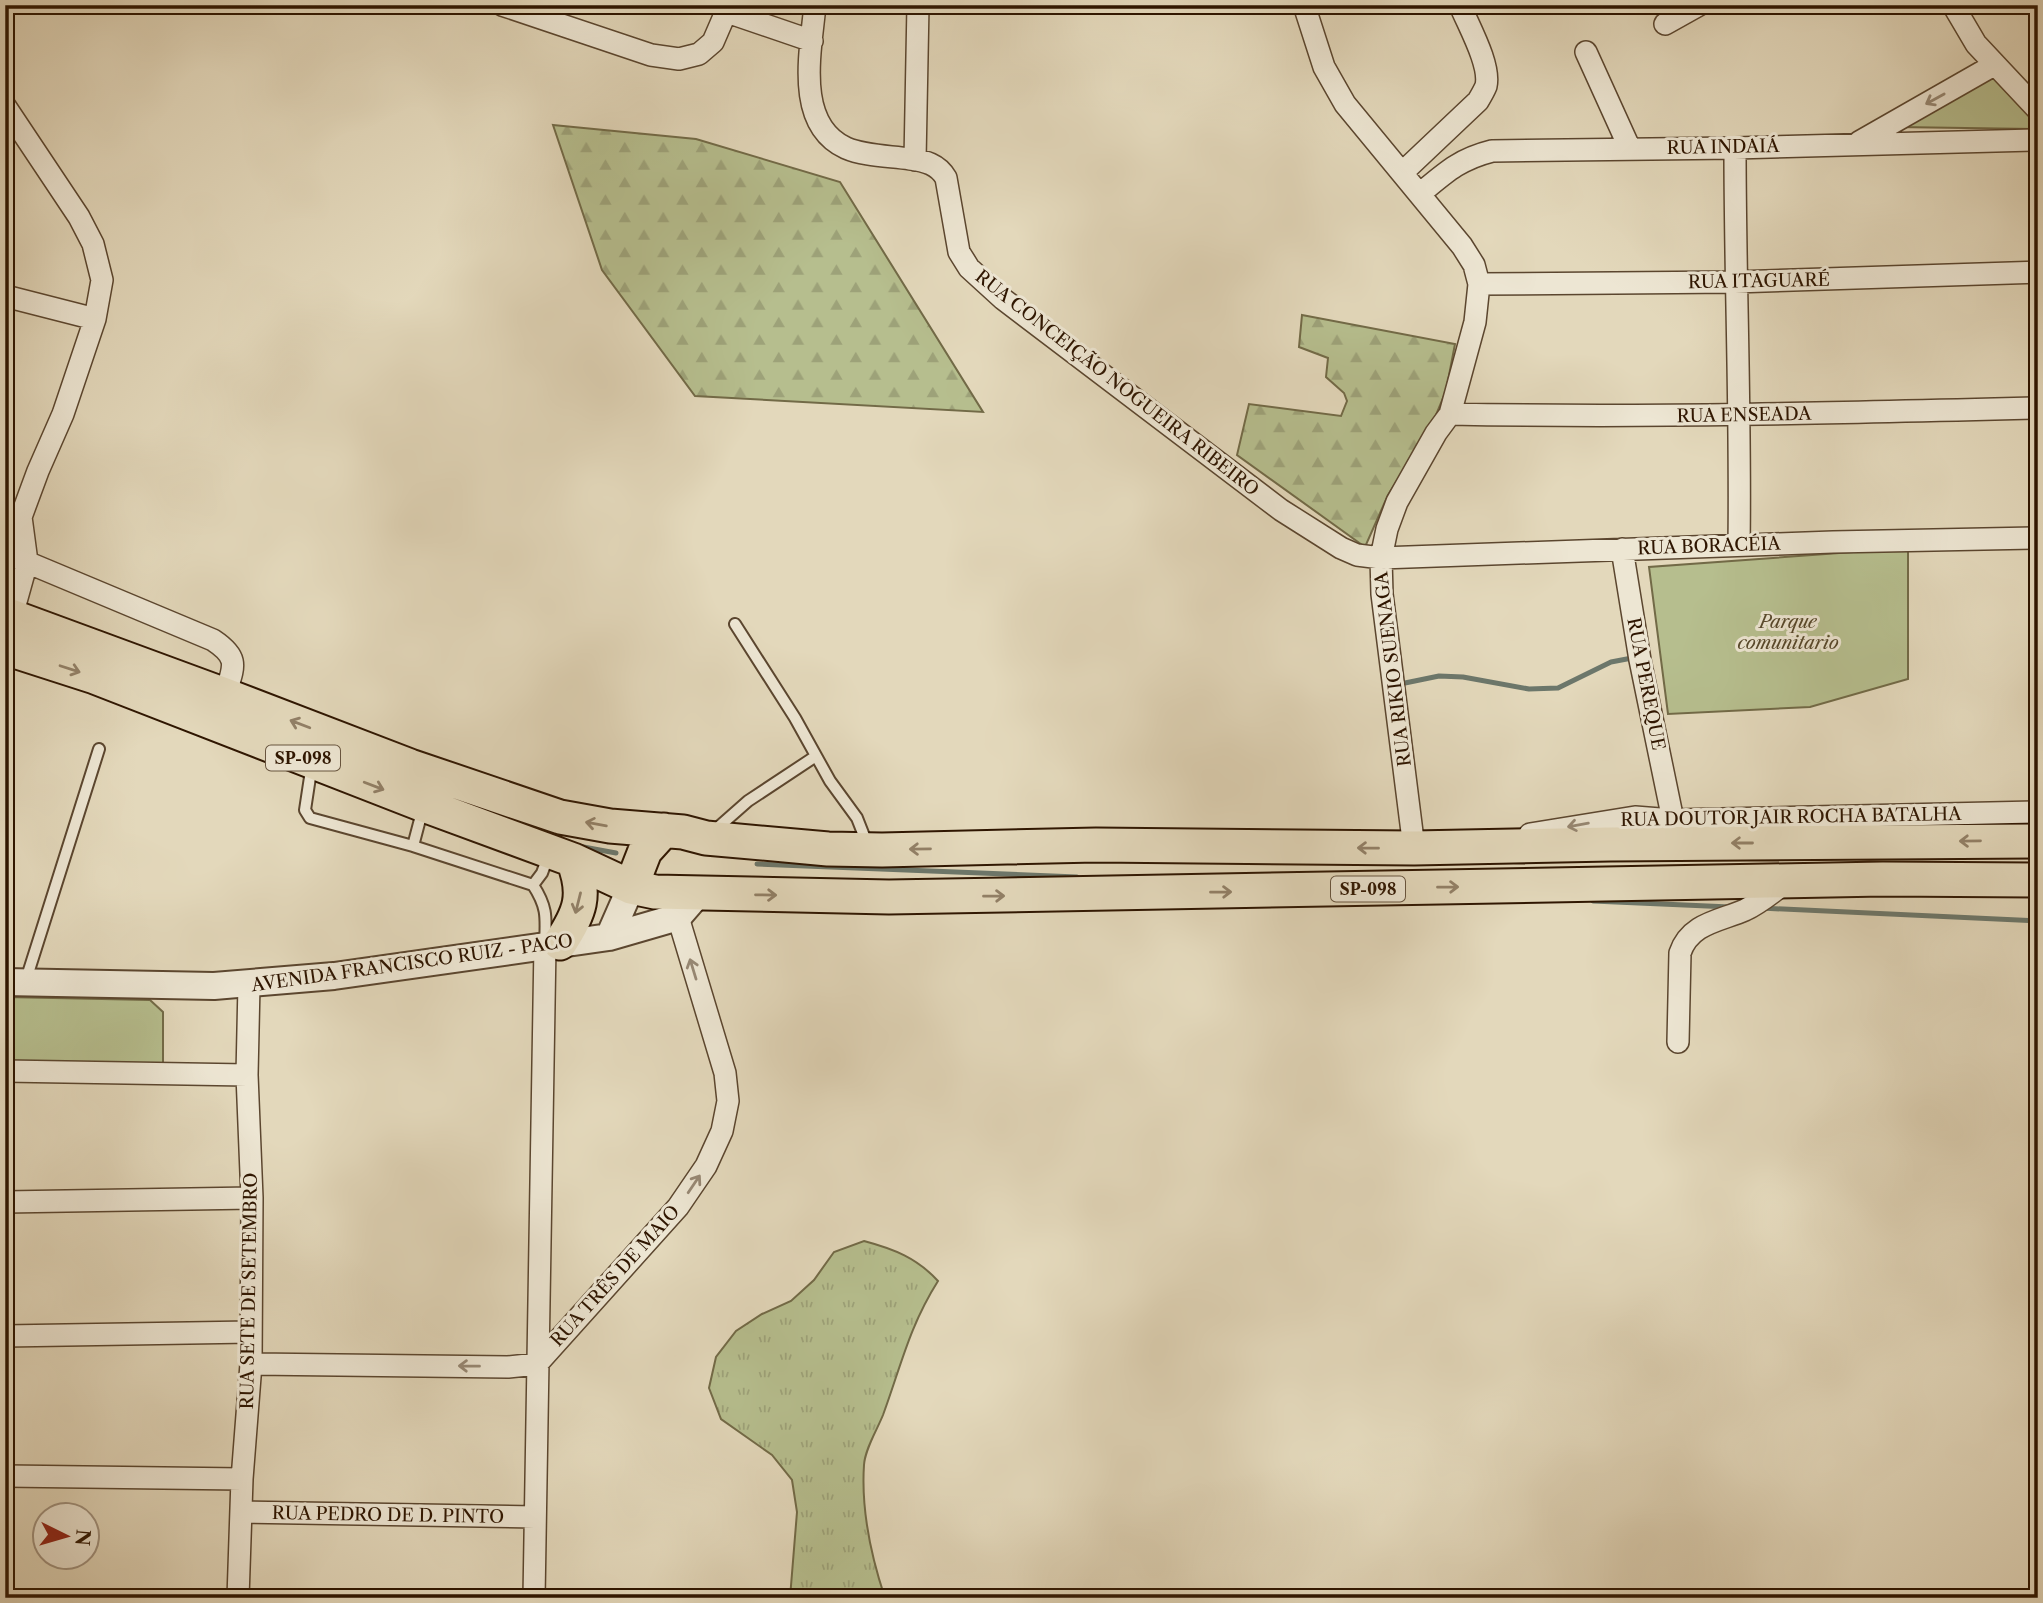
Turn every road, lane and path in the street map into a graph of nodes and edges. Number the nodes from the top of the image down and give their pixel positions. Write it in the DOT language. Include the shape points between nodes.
graph roads {
  1 [pos="502,5"];
  2 [pos="815,5"];
  3 [pos="918,5"];
  4 [pos="1304,5"];
  5 [pos="1460,5"];
  6 [pos="1699,5"];
  7 [pos="1953,5"];
  8 [pos="728,8"];
  9 [pos="1665,24"];
  10 [pos="811,41"];
  11 [pos="1586,52"];
  12 [pos="1994,65"];
  13 [pos="5,106"];
  14 [pos="2038,110"];
  15 [pos="2038,139"];
  16 [pos="1854,144"];
  17 [pos="1735,148"];
  18 [pos="1630,149"];
  19 [pos="915,160"];
  20 [pos="1403,172"];
  21 [pos="1421,193"];
  22 [pos="2038,272"];
  23 [pos="1735,282"];
  24 [pos="1479,284"];
  25 [pos="5,296"];
  26 [pos="95,319"];
  27 [pos="2038,408"];
  28 [pos="1450,414"];
  29 [pos="1741,416"];
  30 [pos="21,517"];
  31 [pos="5,535"];
  32 [pos="2038,538"];
  33 [pos="1739,545"];
  34 [pos="1622,549"];
  35 [pos="5,553"];
  36 [pos="1381,558"];
  37 [pos="27,562"];
  38 [pos="735,624"];
  39 [pos="7,626"];
  40 [pos="225,695"];
  41 [pos="99,749"];
  42 [pos="816,756"];
  43 [pos="312,762"];
  44 [pos="424,806"];
  45 [pos="2038,812"];
  46 [pos="1673,820"];
  47 [pos="664,830"];
  48 [pos="706,838"];
  49 [pos="2038,841"];
  50 [pos="413,846"];
  51 [pos="1154,846"];
  52 [pos="1462,847"];
  53 [pos="1414,848"];
  54 [pos="869,850"];
  55 [pos="561,856"];
  56 [pos="2038,880"];
  57 [pos="1786,882"];
  58 [pos="533,885"];
  59 [pos="631,887"];
  60 [pos="1079,894"];
  61 [pos="688,905"];
  62 [pos="609,937"];
  63 [pos="552,944"];
  64 [pos="15,982"];
  65 [pos="249,985"];
  66 [pos="1678,1042"];
  67 [pos="5,1072"];
  68 [pos="247,1075"];
  69 [pos="252,1198"];
  70 [pos="5,1202"];
  71 [pos="250,1332"];
  72 [pos="5,1336"];
  73 [pos="251,1364"];
  74 [pos="537,1364"];
  75 [pos="5,1476"];
  76 [pos="242,1479"];
  77 [pos="242,1512"];
  78 [pos="535,1517"];
  79 [pos="238,1598"];
  80 [pos="534,1598"];
  1 -- 8 [label="street" via="651,55 679,59 699,54 713,42"];
  2 -- 10 [label="street"];
  3 -- 19 [label="street"];
  4 -- 20 [label="street, RUA RIKIO SUENAGA" via="1324,67 1345,104"];
  5 -- 20 [label="street" via="1481,54 1486,86 1479,101"];
  6 -- 9 [label="street"];
  7 -- 12 [label="street"];
  8 -- 10 [label="street"];
  10 -- 19 [label="street" via="810,94 817,122 829,137 847,148"];
  11 -- 18 [label="street"];
  12 -- 14 [label="street"];
  12 -- 16 [label="street, one-way"];
  13 -- 26 [label="street" via="93,244 102,280"];
  15 -- 16 [label="street, RUA INDAIÁ"];
  16 -- 17 [label="street, RUA INDAIÁ"];
  17 -- 18 [label="street, RUA INDAIÁ"];
  17 -- 23 [label="street"];
  18 -- 21 [label="street, RUA INDAIÁ" via="1492,151 1462,161"];
  19 -- 36 [label="street, RUA CONCEIÇÃO NOGUEIRA RIBEIRO" via="942,171 959,252 969,268 1003,299 1281,510 1341,548"];
  20 -- 21 [label="street, RUA RIKIO SUENAGA"];
  21 -- 24 [label="street, RUA RIKIO SUENAGA" via="1462,246"];
  22 -- 23 [label="street, RUA ITAGUARÉ"];
  23 -- 24 [label="street, RUA ITAGUARÉ"];
  23 -- 29 [label="street"];
  24 -- 28 [label="street, RUA RIKIO SUENAGA" via="1475,322"];
  25 -- 26 [label="street"];
  26 -- 30 [label="street"];
  27 -- 29 [label="street, RUA ENSEADA"];
  28 -- 29 [label="street, RUA ENSEADA"];
  28 -- 36 [label="street, RUA RIKIO SUENAGA" via="1397,502"];
  29 -- 33 [label="street"];
  30 -- 31 [label="street"];
  30 -- 37 [label="street"];
  32 -- 33 [label="street, RUA BORACÉIA"];
  33 -- 34 [label="street, RUA BORACÉIA"];
  34 -- 36 [label="street, RUA BORACÉIA"];
  34 -- 46 [label="street, RUA PEREQUE"];
  35 -- 37 [label="street"];
  36 -- 53 [label="street, RUA RIKIO SUENAGA"];
  37 -- 39 [label="street"];
  37 -- 40 [label="street" via="225,648 234,666"];
  38 -- 42 [label="lane"];
  39 -- 40 [label="main road, SP-098"];
  39 -- 43 [label="main road, SP-098, one-way" via="95,677"];
  47 -- 40 [label="main road, SP-098, one-way" via="610,827 560,817"];
  41 -- 64 [label="lane"];
  42 -- 48 [label="lane" via="748,801"];
  42 -- 54 [label="lane" via="857,817"];
  43 -- 44 [label="main road, SP-098, one-way"];
  43 -- 50 [label="lane" via="305,810 310,818"];
  44 -- 50 [label="lane"];
  44 -- 55 [label="main road, SP-098"];
  45 -- 46 [label="street, RUA DOUTOR JAIR ROCHA BATALHA"];
  46 -- 52 [label="street, RUA DOUTOR JAIR ROCHA BATALHA, one-way" via="1608,820"];
  47 -- 48 [label="main road, SP-098"];
  47 -- 59 [label="main road" via="645,851"];
  48 -- 54 [label="main road, SP-098"];
  48 -- 61 [label="main road" via="713,845 716,867"];
  49 -- 52 [label="main road, SP-098, one-way"];
  50 -- 58 [label="lane"];
  53 -- 51 [label="main road, SP-098, one-way"];
  51 -- 54 [label="main road, SP-098, one-way"];
  51 -- 60 [label="main road" via="1072,864 1064,877"];
  52 -- 53 [label="main road, SP-098"];
  55 -- 58 [label="lane"];
  55 -- 59 [label="main road, SP-098"];
  55 -- 63 [label="main road, one-way" via="579,875 582,897 571,924"];
  56 -- 57 [label="main road, SP-098"];
  60 -- 57 [label="main road, SP-098, one-way"];
  57 -- 66 [label="street" via="1744,910 1703,925 1683,942"];
  58 -- 63 [label="lane" via="547,913"];
  59 -- 61 [label="main road, SP-098"];
  59 -- 62 [label="street"];
  61 -- 60 [label="main road, SP-098, one-way"];
  61 -- 62 [label="street, AVENIDA FRANCISCO RUIZ - PACO"];
  74 -- 61 [label="street, RUA TRÊS DE MAIO, one-way" via="678,1207 706,1166 722,1131 728,1101 724,1073"];
  62 -- 63 [label="street, AVENIDA FRANCISCO RUIZ - PACO"];
  63 -- 65 [label="street, AVENIDA FRANCISCO RUIZ - PACO"];
  63 -- 74 [label="street"];
  64 -- 65 [label="street, AVENIDA FRANCISCO RUIZ - PACO"];
  65 -- 68 [label="street, RUA SETE DE SETEMBRO"];
  67 -- 68 [label="street"];
  68 -- 69 [label="street, RUA SETE DE SETEMBRO"];
  69 -- 70 [label="street"];
  69 -- 71 [label="street, RUA SETE DE SETEMBRO"];
  71 -- 72 [label="street"];
  71 -- 73 [label="street, RUA SETE DE SETEMBRO"];
  74 -- 73 [label="street, RUA TRÊS DE MAIO, one-way"];
  73 -- 76 [label="street, RUA SETE DE SETEMBRO"];
  74 -- 78 [label="street"];
  75 -- 76 [label="street"];
  76 -- 77 [label="street, RUA SETE DE SETEMBRO"];
  77 -- 78 [label="street, RUA PEDRO DE D. PINTO"];
  77 -- 79 [label="street, RUA SETE DE SETEMBRO"];
  78 -- 80 [label="street"];
}
